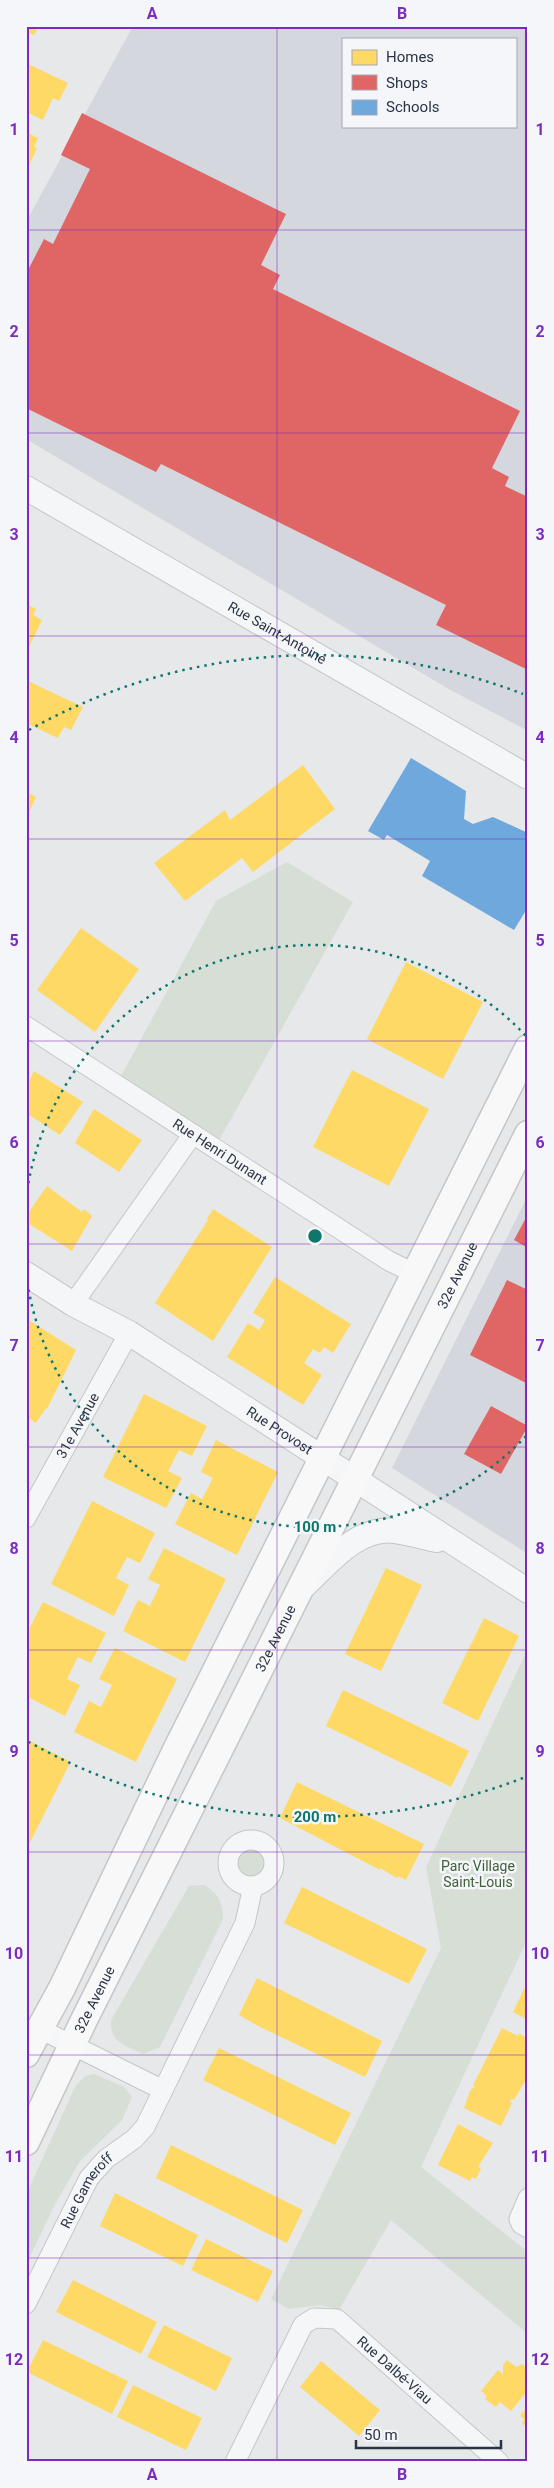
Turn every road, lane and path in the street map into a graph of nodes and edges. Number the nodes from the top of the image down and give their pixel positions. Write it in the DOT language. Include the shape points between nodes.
graph roads {
  1 [pos="26,488"];
  2 [pos="528,777"];
  3 [pos="26,1026"];
  4 [pos="528,1048"];
  5 [pos="193,1134"];
  6 [pos="528,1134"];
  7 [pos="26,1274"];
  8 [pos="416,1274"];
  9 [pos="73,1304"];
  10 [pos="129,1334"];
  11 [pos="322,1458"];
  12 [pos="356,1480"];
  13 [pos="26,1518"];
  14 [pos="453,1544"];
  15 [pos="302,1588"];
  16 [pos="528,1591"];
  17 [pos="254,1886"];
  18 [pos="40,2029"];
  19 [pos="73,2045"];
  20 [pos="26,2054"];
  21 [pos="163,2090"];
  22 [pos="26,2142"];
  23 [pos="528,2198"];
  24 [pos="528,2228"];
  25 [pos="26,2304"];
  26 [pos="235,2462"];
  27 [pos="499,2462"];
  1 -- 2 [label="street, Rue Saint-Antoine"];
  3 -- 5 [label="street, Rue Henri Dunant"];
  4 -- 8 [label="main road"];
  5 -- 8 [label="street, Rue Henri Dunant" via="389,1261"];
  5 -- 9 [label="street"];
  6 -- 12 [label="main road, 32e Avenue"];
  7 -- 9 [label="street, Rue Provost"];
  8 -- 11 [label="main road"];
  9 -- 10 [label="street, Rue Provost"];
  10 -- 11 [label="street, Rue Provost"];
  10 -- 13 [label="street, 31e Avenue"];
  11 -- 12 [label="street, Rue Provost"];
  11 -- 18 [label="main road"];
  12 -- 14 [label="street, Rue Provost"];
  12 -- 15 [label="main road, 32e Avenue"];
  14 -- 15 [label="street" via="394,1531 377,1532 356,1540"];
  14 -- 16 [label="street, Rue Provost"];
  15 -- 19 [label="main road, 32e Avenue"];
  17 -- 21 [label="street, Rue Gameroff" via="245,1922"];
  18 -- 19 [label="street"];
  18 -- 20 [label="main road"];
  19 -- 21 [label="street"];
  19 -- 22 [label="main road, 32e Avenue"];
  21 -- 25 [label="street, Rue Gameroff" via="140,2133 106,2159 89,2178"];
  23 -- 24 [label="street" via="519,2219"];
  26 -- 27 [label="street, Rue Dalbé-Viau" via="303,2325 314,2318 337,2319"];
}
